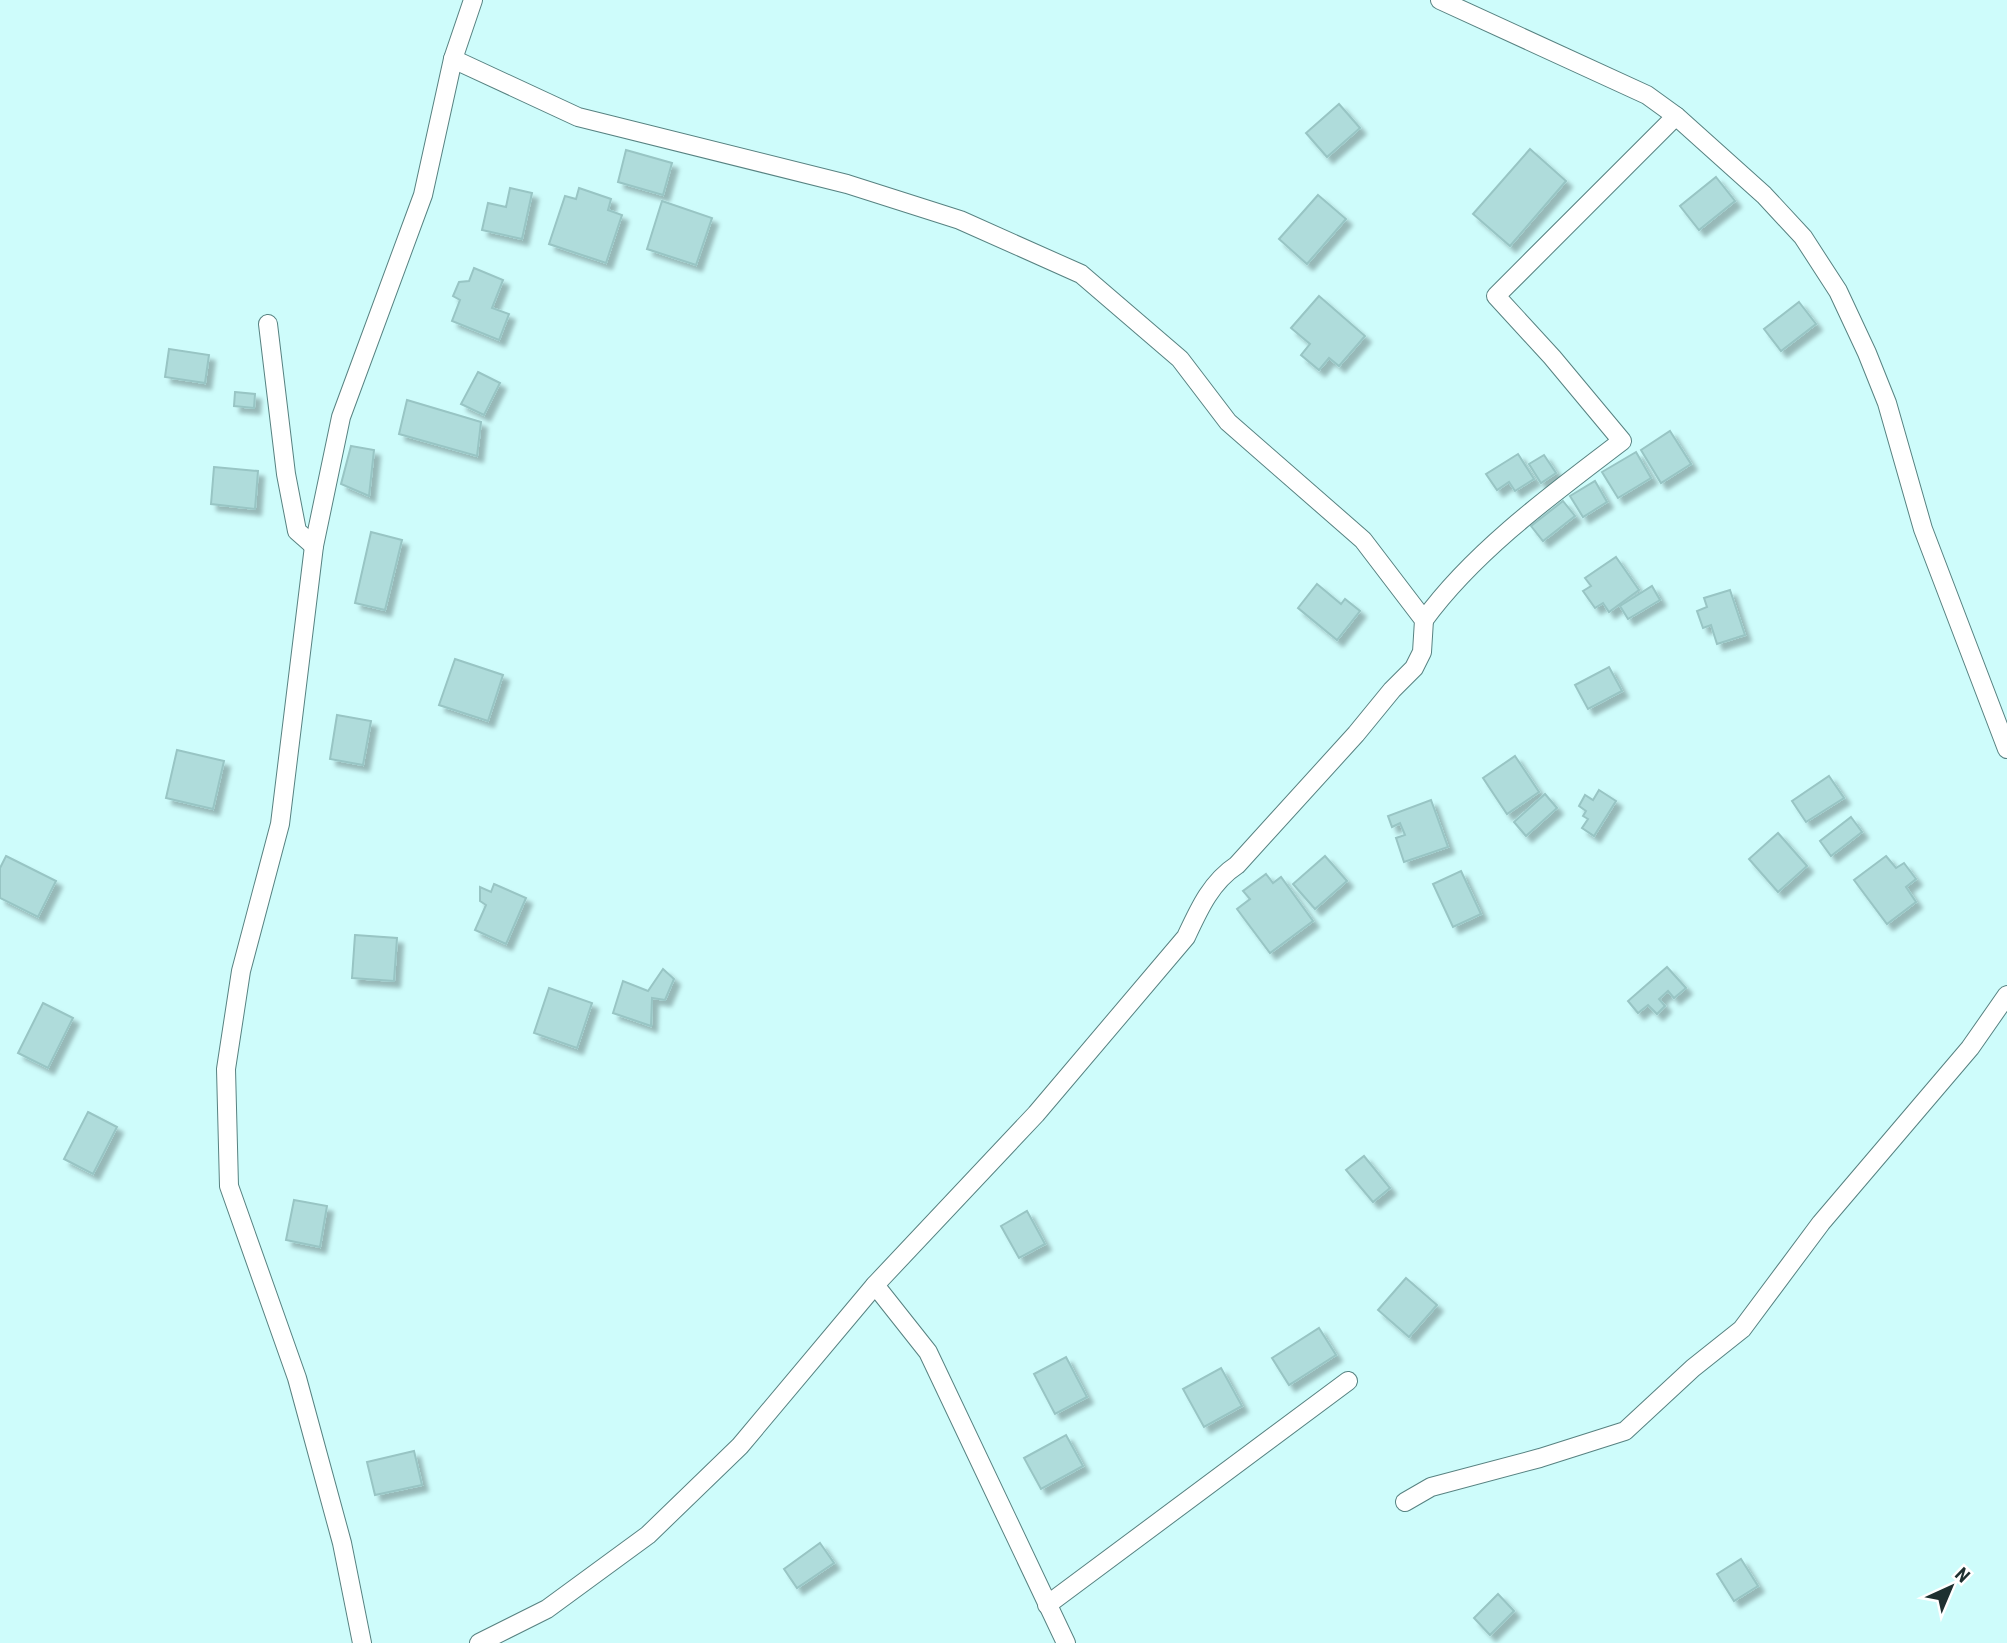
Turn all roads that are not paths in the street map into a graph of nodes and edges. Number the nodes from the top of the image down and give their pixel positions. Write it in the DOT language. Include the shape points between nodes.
graph roads {
  1 [pos="473,0"];
  2 [pos="1440,0"];
  3 [pos="453,59"];
  4 [pos="1676,116"];
  5 [pos="268,324"];
  6 [pos="314,546"];
  7 [pos="1424,620"];
  8 [pos="2007,749"];
  9 [pos="2007,995"];
  10 [pos="875,1285"];
  11 [pos="1348,1381"];
  12 [pos="1405,1502"];
  13 [pos="1047,1605"];
  14 [pos="362,1643"];
  15 [pos="480,1643"];
  16 [pos="1066,1643"];
  1 -- 3 [label="street"];
  2 -- 4 [label="street" via="1647,94"];
  3 -- 6 [label="street" via="423,195 341,417"];
  3 -- 7 [label="street" via="578,117 859,188 960,220 1081,274 1180,359 1228,422 1363,540"];
  4 -- 7 [label="street" via="1496,296 1622,441 1493,547 1442,595"];
  4 -- 8 [label="street" via="1788,220 1838,291 1887,402 1923,529"];
  5 -- 6 [label="street" via="297,531"];
  6 -- 14 [label="street" via="280,824 241,971 226,1069 229,1186 297,1378 342,1543"];
  7 -- 10 [label="street" via="1422,652 1414,668 1237,865 1222,875 1186,937 1035,1114"];
  9 -- 12 [label="street" via="1970,1048 1821,1223 1742,1329 1625,1432 1431,1487"];
  10 -- 13 [label="street" via="928,1352"];
  10 -- 15 [label="street" via="740,1446 648,1535 547,1609"];
  11 -- 13 [label="street"];
  13 -- 16 [label="street"];
}
